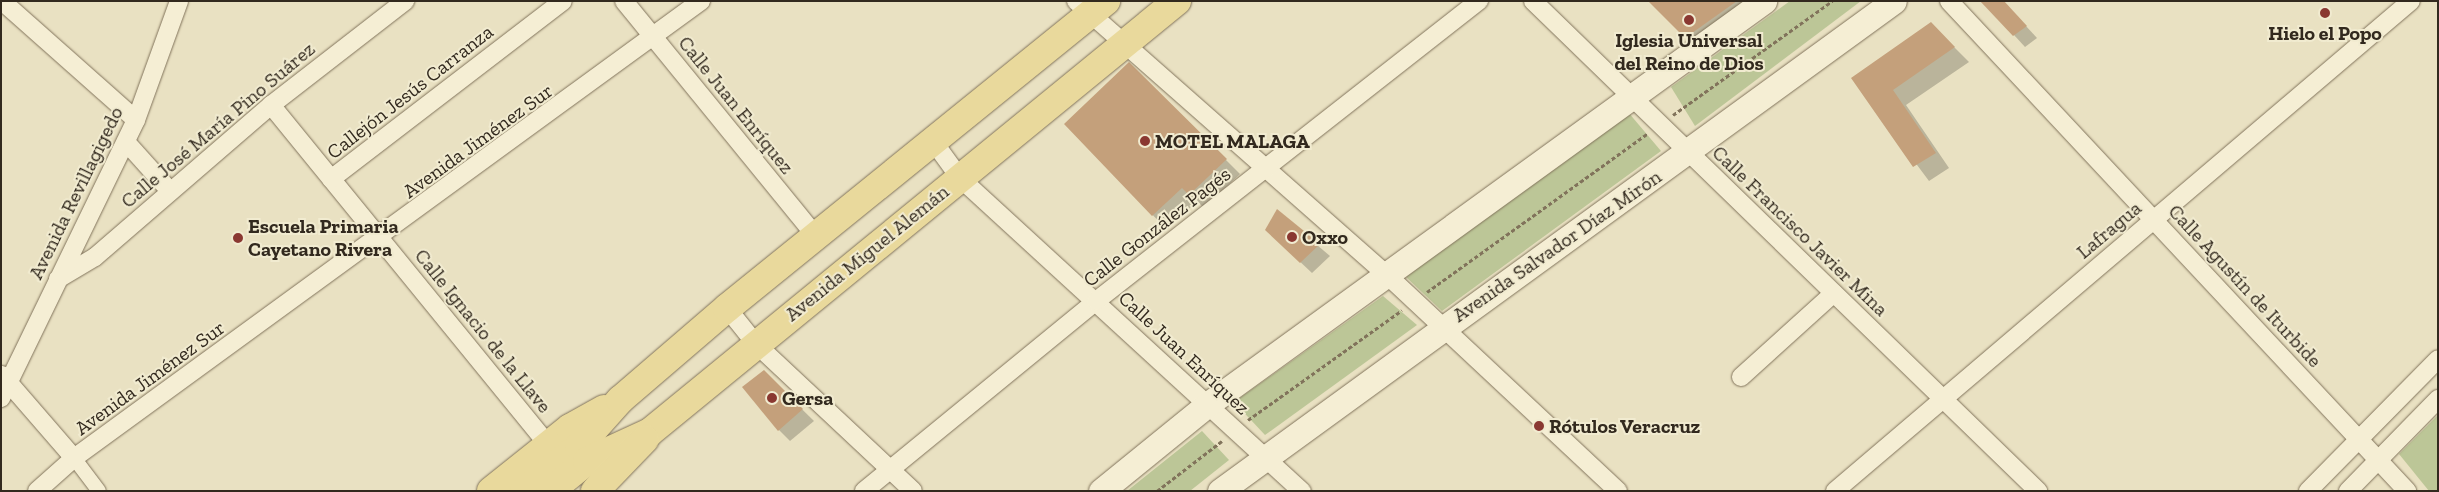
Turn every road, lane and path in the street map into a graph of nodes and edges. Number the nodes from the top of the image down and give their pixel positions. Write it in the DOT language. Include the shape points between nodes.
graph roads {
  1 [pos="2,1"];
  2 [pos="179,1"];
  3 [pos="405,1"];
  4 [pos="563,1"];
  5 [pos="624,1"];
  6 [pos="701,1"];
  7 [pos="1176,1"];
  8 [pos="1479,1"];
  9 [pos="1533,1"];
  10 [pos="1764,1"];
  11 [pos="1832,1"];
  12 [pos="1894,1"];
  13 [pos="1949,1"];
  14 [pos="2411,1"];
  15 [pos="1091,5"];
  16 [pos="655,38"];
  17 [pos="1124,43"];
  18 [pos="1630,96"];
  19 [pos="270,104"];
  20 [pos="136,120"];
  21 [pos="1660,124"];
  22 [pos="933,141"];
  23 [pos="126,142"];
  24 [pos="1689,152"];
  25 [pos="1265,170"];
  26 [pos="960,178"];
  27 [pos="332,179"];
  28 [pos="170,191"];
  29 [pos="2153,220"];
  30 [pos="816,236"];
  31 [pos="380,239"];
  32 [pos="1386,274"];
  33 [pos="58,279"];
  34 [pos="1834,293"];
  35 [pos="1416,300"];
  36 [pos="1096,301"];
  37 [pos="727,308"];
  38 [pos="1444,326"];
  39 [pos="755,343"];
  40 [pos="2438,359"];
  41 [pos="1741,377"];
  42 [pos="4,378"];
  43 [pos="1,398"];
  44 [pos="2438,398"];
  45 [pos="1943,399"];
  46 [pos="620,400"];
  47 [pos="1208,404"];
  48 [pos="1236,430"];
  49 [pos="650,432"];
  50 [pos="2360,438"];
  51 [pos="548,445"];
  52 [pos="1264,456"];
  53 [pos="74,458"];
  54 [pos="2379,459"];
  55 [pos="891,469"];
  56 [pos="37,491"];
  57 [pos="100,491"];
  58 [pos="492,491"];
  59 [pos="524,491"];
  60 [pos="550,491"];
  61 [pos="595,491"];
  62 [pos="864,491"];
  63 [pos="913,491"];
  64 [pos="1101,491"];
  65 [pos="1157,491"];
  66 [pos="1220,491"];
  67 [pos="1302,491"];
  68 [pos="1618,491"];
  69 [pos="1835,491"];
  70 [pos="2038,491"];
  71 [pos="2308,491"];
  72 [pos="2348,491"];
  73 [pos="2407,491"];
  1 -- 20 [label="street"];
  2 -- 20 [label="street, Avenida Revillagigedo"];
  3 -- 19 [label="street, Calle José María Pino Suárez"];
  4 -- 27 [label="street, Callejón Jesús Carranza"];
  5 -- 16 [label="street, Calle Juan Enríquez"];
  6 -- 16 [label="street, Avenida Jiménez Sur"];
  7 -- 17 [label="main road, Avenida Miguel Alemán"];
  8 -- 25 [label="street, Calle González Pagés"];
  9 -- 18 [label="street, Calle Francisco Javier Mina"];
  10 -- 18 [label="main road"];
  11 -- 21 [label="path"];
  12 -- 24 [label="main road, Avenida Salvador Díaz Mirón"];
  13 -- 29 [label="street, Calle Agustín de Iturbide"];
  14 -- 29 [label="street, Lafragua"];
  15 -- 17 [label="street"];
  15 -- 22 [label="main road"];
  16 -- 30 [label="street, Calle Juan Enríquez"];
  16 -- 31 [label="street, Avenida Jiménez Sur"];
  17 -- 25 [label="street"];
  17 -- 26 [label="main road, Avenida Miguel Alemán"];
  18 -- 21 [label="street, Calle Francisco Javier Mina"];
  18 -- 32 [label="main road"];
  19 -- 27 [label="street, Calle Ignacio de la Llave"];
  19 -- 28 [label="street, Calle José María Pino Suárez"];
  20 -- 23 [label="street, Avenida Revillagigedo"];
  21 -- 24 [label="street, Calle Francisco Javier Mina"];
  21 -- 35 [label="path"];
  22 -- 26 [label="street, Calle Juan Enríquez"];
  22 -- 30 [label="main road"];
  23 -- 28 [label="street"];
  23 -- 33 [label="street, Avenida Revillagigedo"];
  24 -- 34 [label="street, Calle Francisco Javier Mina"];
  24 -- 38 [label="main road, Avenida Salvador Díaz Mirón"];
  25 -- 32 [label="street"];
  25 -- 36 [label="street, Calle González Pagés"];
  26 -- 36 [label="street, Calle Juan Enríquez"];
  26 -- 39 [label="main road, Avenida Miguel Alemán"];
  27 -- 31 [label="street, Calle Ignacio de la Llave"];
  28 -- 33 [label="street, Calle José María Pino Suárez" via="95,257"];
  29 -- 45 [label="street, Lafragua"];
  29 -- 50 [label="street, Calle Agustín de Iturbide"];
  30 -- 37 [label="main road"];
  31 -- 51 [label="street, Calle Ignacio de la Llave"];
  31 -- 53 [label="street, Avenida Jiménez Sur"];
  32 -- 35 [label="street"];
  32 -- 47 [label="main road"];
  33 -- 42 [label="street, Avenida Revillagigedo"];
  34 -- 41 [label="street"];
  34 -- 45 [label="street, Calle Francisco Javier Mina"];
  35 -- 38 [label="street"];
  35 -- 48 [label="path"];
  36 -- 47 [label="street, Calle Juan Enríquez"];
  36 -- 55 [label="street, Calle González Pagés"];
  37 -- 39 [label="street"];
  37 -- 46 [label="main road"];
  38 -- 52 [label="main road, Avenida Salvador Díaz Mirón"];
  38 -- 68 [label="street"];
  39 -- 49 [label="main road, Avenida Miguel Alemán"];
  39 -- 55 [label="street"];
  40 -- 50 [label="street"];
  42 -- 43 [label="street, Avenida Revillagigedo"];
  42 -- 53 [label="street"];
  44 -- 54 [label="street"];
  45 -- 69 [label="street, Lafragua"];
  45 -- 70 [label="street, Calle Francisco Javier Mina"];
  46 -- 51 [label="main road"];
  46 -- 59 [label="main road" via="579,446"];
  47 -- 48 [label="street, Calle Juan Enríquez"];
  47 -- 64 [label="main road"];
  48 -- 52 [label="street, Calle Juan Enríquez"];
  48 -- 65 [label="path"];
  49 -- 60 [label="main road, Avenida Miguel Alemán" via="586,461"];
  49 -- 61 [label="main road"];
  50 -- 54 [label="street, Calle Agustín de Iturbide"];
  50 -- 71 [label="street"];
  51 -- 58 [label="main road"];
  52 -- 66 [label="main road, Avenida Salvador Díaz Mirón"];
  52 -- 67 [label="street, Calle Juan Enríquez"];
  53 -- 56 [label="street, Avenida Jiménez Sur"];
  53 -- 57 [label="street"];
  54 -- 72 [label="street"];
  54 -- 73 [label="street, Calle Agustín de Iturbide"];
  55 -- 62 [label="street, Calle González Pagés"];
  55 -- 63 [label="street"];
}
